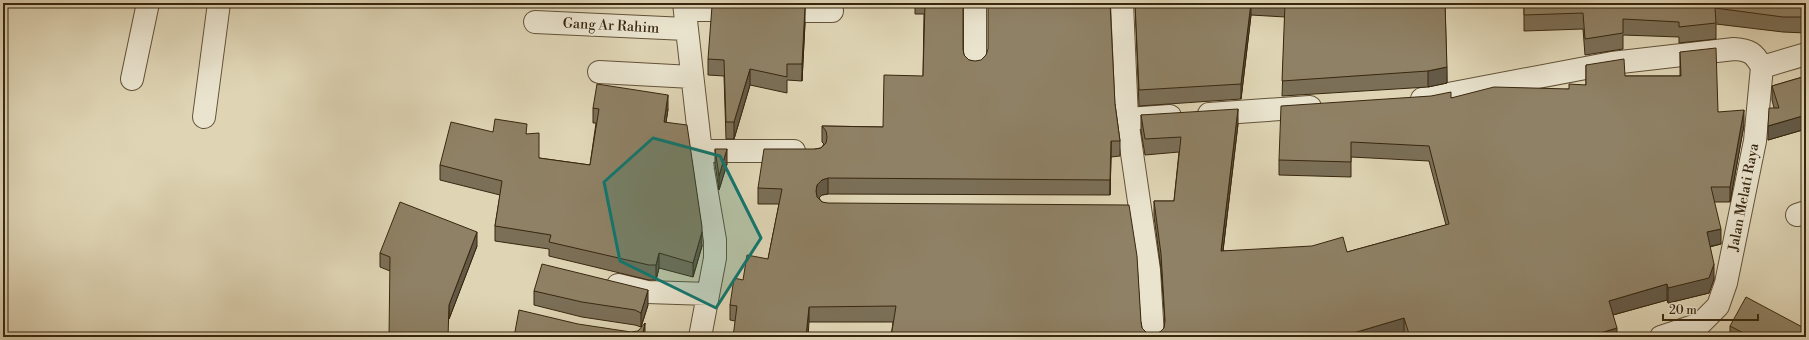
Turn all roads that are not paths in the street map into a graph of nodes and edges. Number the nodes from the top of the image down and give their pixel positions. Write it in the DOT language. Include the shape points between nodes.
graph roads {
  1 [pos="148,3"];
  2 [pos="219,3"];
  3 [pos="975,3"];
  4 [pos="1122,3"];
  5 [pos="832,11"];
  6 [pos="685,14"];
  7 [pos="535,22"];
  8 [pos="1806,54"];
  9 [pos="976,64"];
  10 [pos="1762,67"];
  11 [pos="599,72"];
  12 [pos="692,77"];
  13 [pos="132,79"];
  14 [pos="1398,101"];
  15 [pos="1327,106"];
  16 [pos="204,117"];
  17 [pos="1128,119"];
  18 [pos="700,151"];
  19 [pos="815,152"];
  20 [pos="601,281"];
  21 [pos="708,294"];
  22 [pos="700,337"];
  23 [pos="1153,337"];
  24 [pos="1661,337"];
  1 -- 13 [label="street"];
  2 -- 16 [label="street"];
  3 -- 9 [label="street"];
  4 -- 17 [label="street"];
  5 -- 6 [label="street, Gang Ar Rahim"];
  6 -- 7 [label="street, Gang Ar Rahim"];
  6 -- 12 [label="street"];
  8 -- 10 [label="street"];
  10 -- 14 [label="street" via="1755,55 1746,49 1734,49 1612,63 1430,98"];
  10 -- 24 [label="street, Jalan Melati Raya" via="1755,141 1718,306 1700,324"];
  11 -- 12 [label="street"];
  12 -- 18 [label="street"];
  15 -- 17 [label="street"];
  17 -- 23 [label="street" via="1131,208 1149,270"];
  18 -- 19 [label="street"];
  18 -- 21 [label="street" via="715,240 715,258"];
  20 -- 21 [label="street" via="647,292"];
  21 -- 22 [label="street"];
}
